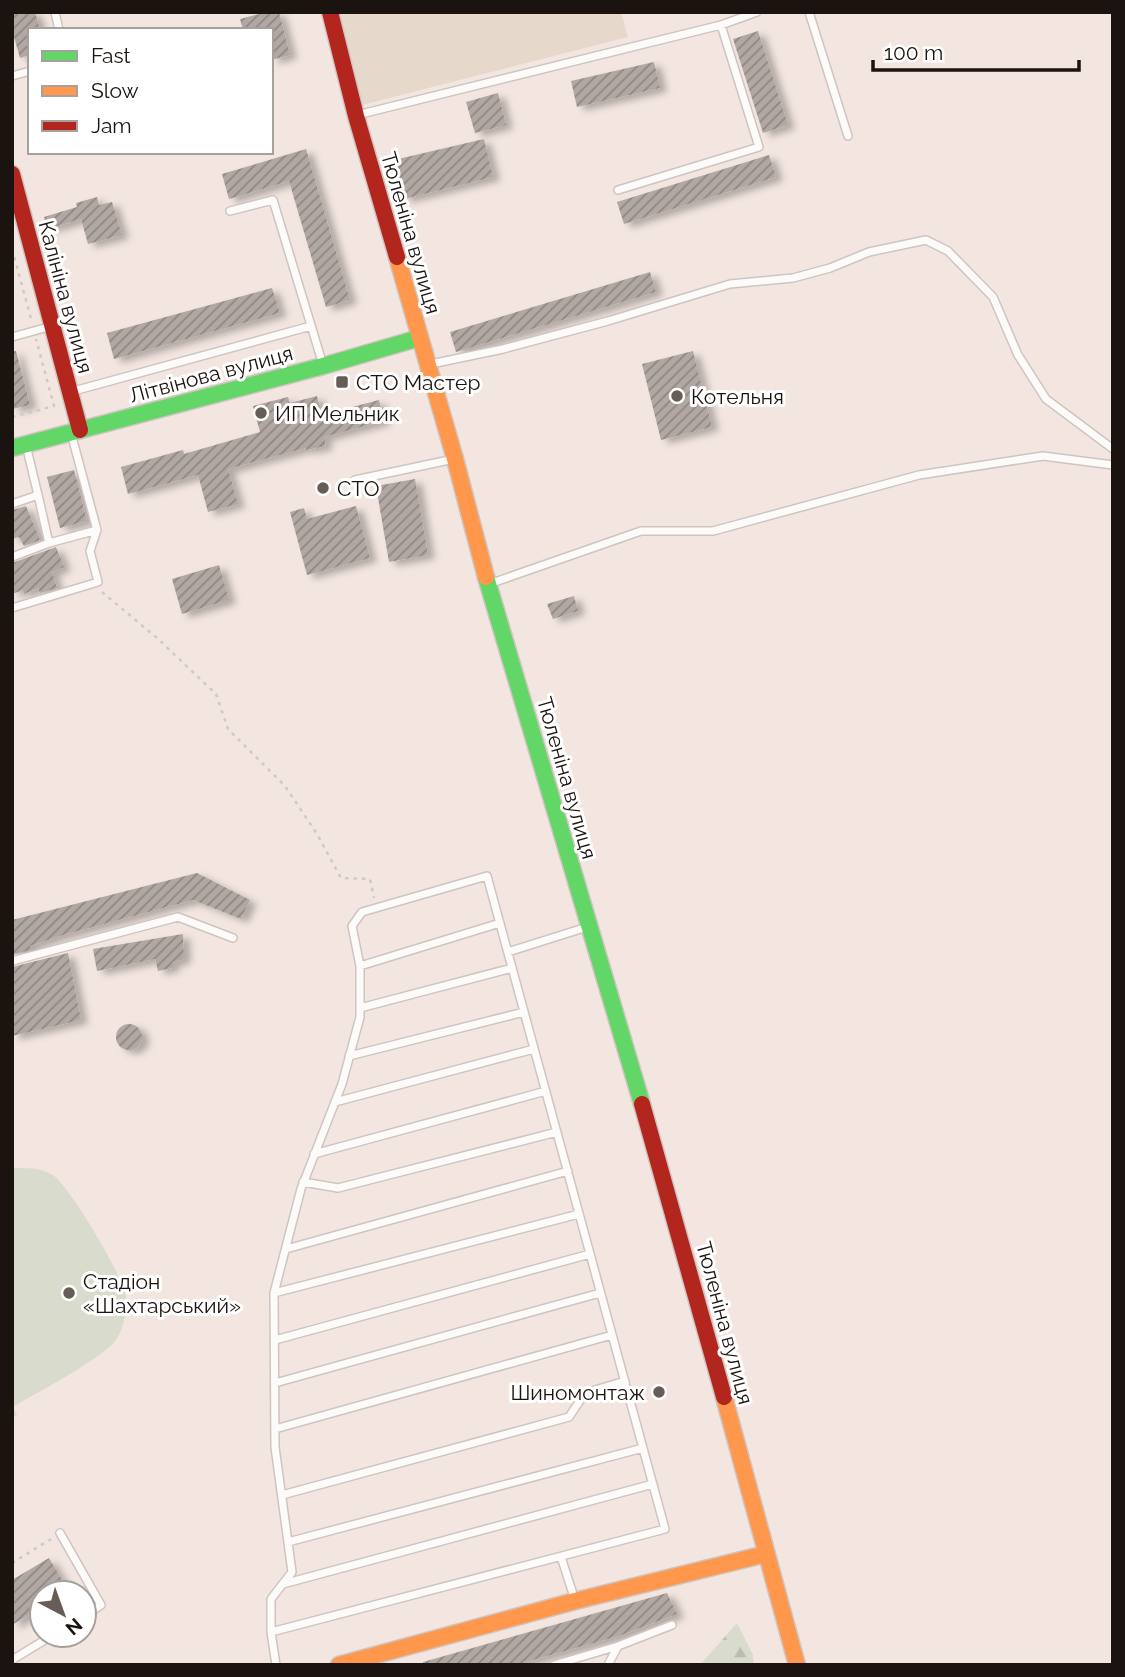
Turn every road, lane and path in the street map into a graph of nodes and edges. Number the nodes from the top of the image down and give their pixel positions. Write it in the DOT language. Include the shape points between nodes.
graph roads {
  1 [pos="330,12"];
  2 [pos="757,12"];
  3 [pos="809,12"];
  4 [pos="721,25"];
  5 [pos="356,116"];
  6 [pos="848,136"];
  7 [pos="13,182"];
  8 [pos="618,190"];
  9 [pos="230,211"];
  10 [pos="12,249"];
  11 [pos="52,326"];
  12 [pos="311,326"];
  13 [pos="34,331"];
  14 [pos="12,337"];
  15 [pos="419,338"];
  16 [pos="427,365"];
  17 [pos="323,366"];
  18 [pos="70,392"];
  19 [pos="12,417"];
  20 [pos="76,431"];
  21 [pos="19,446"];
  22 [pos="1113,449"];
  23 [pos="455,459"];
  24 [pos="1113,465"];
  25 [pos="355,480"];
  26 [pos="38,495"];
  27 [pos="12,504"];
  28 [pos="97,530"];
  29 [pos="50,543"];
  30 [pos="12,557"];
  31 [pos="488,585"];
  32 [pos="100,589"];
  33 [pos="12,608"];
  34 [pos="376,908"];
  35 [pos="500,923"];
  36 [pos="589,927"];
  37 [pos="233,938"];
  38 [pos="508,953"];
  39 [pos="12,961"];
  40 [pos="360,966"];
  41 [pos="512,968"];
  42 [pos="360,1008"];
  43 [pos="524,1012"];
  44 [pos="534,1049"];
  45 [pos="349,1056"];
  46 [pos="546,1091"];
  47 [pos="335,1102"];
  48 [pos="557,1132"];
  49 [pos="314,1154"];
  50 [pos="568,1171"];
  51 [pos="303,1182"];
  52 [pos="579,1214"];
  53 [pos="286,1249"];
  54 [pos="590,1254"];
  55 [pos="274,1293"];
  56 [pos="600,1293"];
  57 [pos="612,1335"];
  58 [pos="275,1340"];
  59 [pos="625,1381"];
  60 [pos="275,1384"];
  61 [pos="275,1429"];
  62 [pos="643,1448"];
  63 [pos="653,1484"];
  64 [pos="282,1495"];
  65 [pos="60,1533"];
  66 [pos="288,1542"];
  67 [pos="766,1555"];
  68 [pos="561,1557"];
  69 [pos="12,1563"];
  70 [pos="86,1579"];
  71 [pos="283,1584"];
  72 [pos="575,1601"];
  73 [pos="671,1625"];
  74 [pos="271,1632"];
  75 [pos="618,1646"];
  76 [pos="30,1649"];
  77 [pos="12,1660"];
  78 [pos="276,1665"];
  79 [pos="339,1665"];
  80 [pos="554,1665"];
  81 [pos="608,1665"];
  82 [pos="797,1665"];
  1 -- 5 [label="street, Тюленіна вулиця"];
  2 -- 4 [label="lane"];
  3 -- 6 [label="lane"];
  4 -- 5 [label="lane"];
  4 -- 8 [label="lane" via="759,147"];
  5 -- 15 [label="street, Тюленіна вулиця"];
  7 -- 11 [label="street, Калініна вулиця"];
  9 -- 12 [label="lane" via="273,200"];
  10 -- 13 [label="path"];
  11 -- 13 [label="lane"];
  11 -- 18 [label="street, Калініна вулиця"];
  12 -- 17 [label="lane"];
  12 -- 18 [label="lane"];
  13 -- 14 [label="lane"];
  13 -- 19 [label="path" via="54,406"];
  15 -- 16 [label="street, Тюленіна вулиця"];
  15 -- 17 [label="street, Літвінова вулиця"];
  16 -- 22 [label="lane" via="608,321 730,284 793,278 870,252 926,240 948,251 993,297 1018,355 1046,399"];
  16 -- 23 [label="street, Тюленіна вулиця"];
  17 -- 20 [label="street, Літвінова вулиця"];
  18 -- 20 [label="street, Калініна вулиця"];
  20 -- 21 [label="street, Літвінова вулиця"];
  20 -- 28 [label="lane"];
  21 -- 26 [label="lane"];
  23 -- 25 [label="lane"];
  23 -- 31 [label="street, Тюленіна вулиця"];
  24 -- 31 [label="lane" via="1043,456 919,475 713,531 640,531"];
  26 -- 27 [label="lane"];
  26 -- 29 [label="lane"];
  28 -- 29 [label="lane"];
  28 -- 33 [label="lane" via="90,551 98,582"];
  29 -- 30 [label="lane"];
  31 -- 36 [label="street, Тюленіна вулиця"];
  32 -- 34 [label="path" via="216,694 228,729 285,786 341,878 370,879"];
  34 -- 35 [label="lane" via="487,876"];
  34 -- 40 [label="lane" via="362,912 352,926"];
  35 -- 38 [label="lane"];
  35 -- 40 [label="lane"];
  36 -- 38 [label="lane"];
  36 -- 67 [label="street, Тюленіна вулиця" via="670,1199"];
  37 -- 39 [label="lane" via="178,917"];
  38 -- 41 [label="lane"];
  40 -- 42 [label="lane"];
  41 -- 42 [label="lane"];
  41 -- 43 [label="lane"];
  42 -- 45 [label="lane"];
  43 -- 44 [label="lane"];
  43 -- 45 [label="lane"];
  44 -- 46 [label="lane"];
  44 -- 47 [label="lane"];
  45 -- 47 [label="lane"];
  46 -- 48 [label="lane"];
  46 -- 49 [label="lane"];
  47 -- 49 [label="lane"];
  48 -- 50 [label="lane"];
  48 -- 51 [label="lane" via="338,1188"];
  49 -- 51 [label="lane"];
  50 -- 52 [label="lane"];
  50 -- 53 [label="lane"];
  51 -- 53 [label="lane"];
  52 -- 54 [label="lane"];
  52 -- 55 [label="lane"];
  53 -- 55 [label="lane"];
  54 -- 56 [label="lane"];
  54 -- 58 [label="lane"];
  55 -- 58 [label="lane"];
  56 -- 57 [label="lane"];
  56 -- 60 [label="lane"];
  57 -- 59 [label="lane"];
  57 -- 61 [label="lane"];
  58 -- 60 [label="lane"];
  59 -- 62 [label="lane"];
  59 -- 64 [label="lane" via="585,1393 569,1417"];
  60 -- 61 [label="lane"];
  61 -- 64 [label="lane"];
  62 -- 63 [label="lane"];
  62 -- 66 [label="lane"];
  63 -- 68 [label="lane" via="665,1529"];
  63 -- 71 [label="lane"];
  64 -- 66 [label="lane"];
  65 -- 69 [label="path"];
  65 -- 70 [label="lane"];
  66 -- 71 [label="lane" via="292,1572"];
  67 -- 72 [label="street"];
  67 -- 82 [label="street, Тюленіна вулиця"];
  68 -- 72 [label="lane"];
  68 -- 74 [label="lane"];
  71 -- 74 [label="lane" via="271,1599"];
  72 -- 79 [label="street"];
  73 -- 75 [label="lane"];
  74 -- 78 [label="lane"];
  75 -- 80 [label="lane"];
  75 -- 81 [label="lane"];
  76 -- 77 [label="lane"];
}
